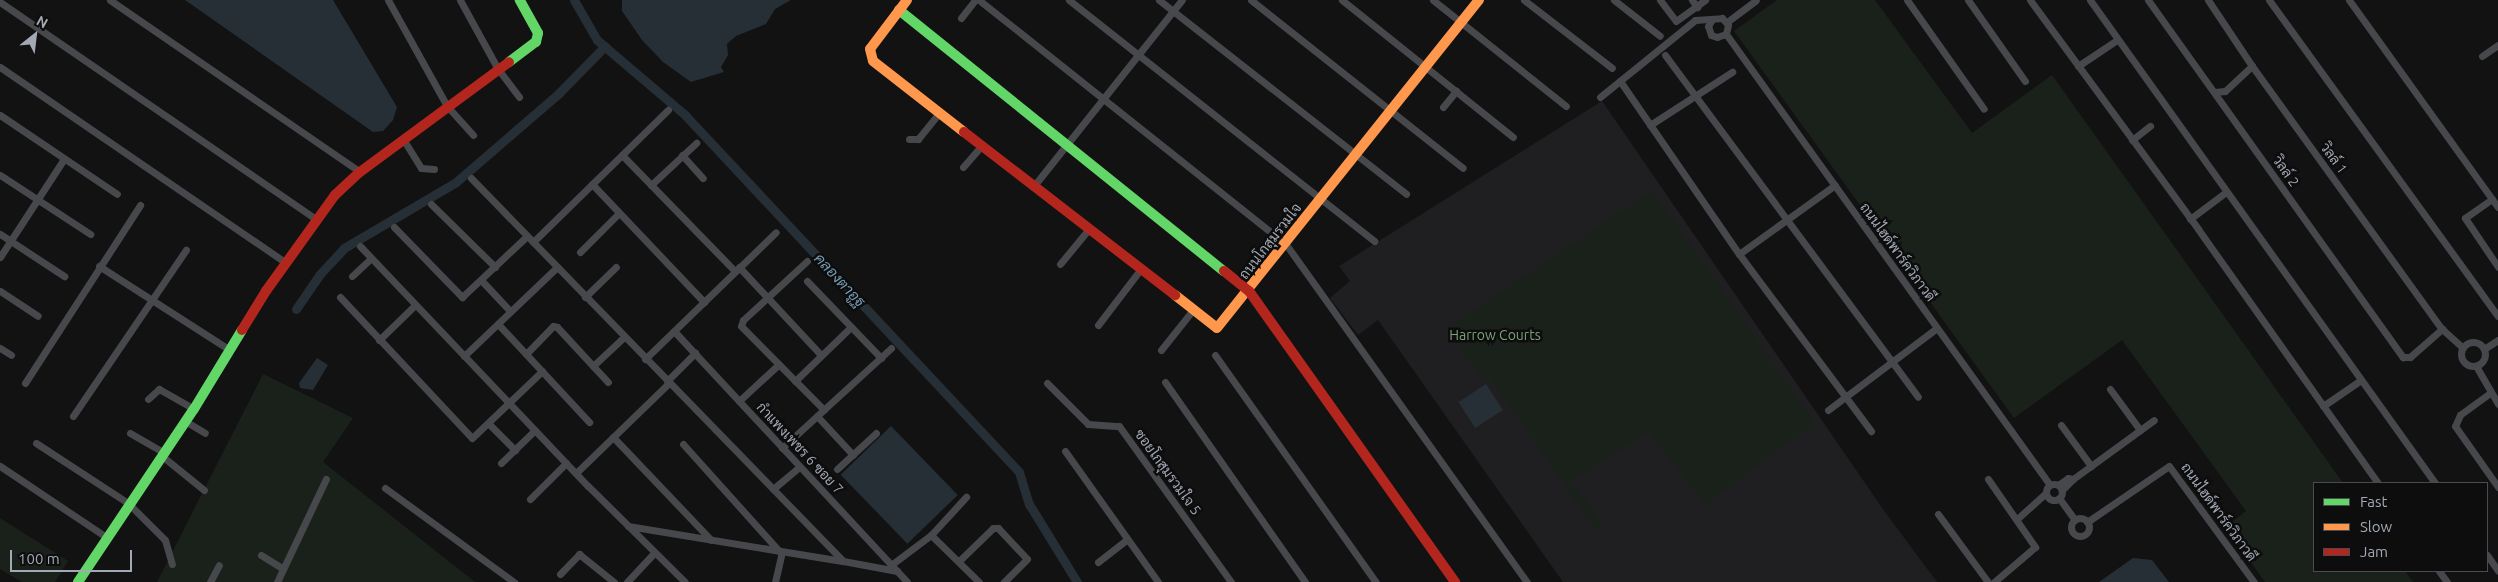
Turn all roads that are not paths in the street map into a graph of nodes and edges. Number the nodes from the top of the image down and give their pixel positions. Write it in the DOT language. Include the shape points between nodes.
graph roads {
  1 [pos="110,0"];
  2 [pos="388,0"];
  3 [pos="460,0"];
  4 [pos="520,0"];
  5 [pos="908,0"];
  6 [pos="977,0"];
  7 [pos="1069,0"];
  8 [pos="1159,0"];
  9 [pos="1182,0"];
  10 [pos="1251,0"];
  11 [pos="1342,0"];
  12 [pos="1433,0"];
  13 [pos="1479,0"];
  14 [pos="1524,0"];
  15 [pos="1614,0"];
  16 [pos="1660,0"];
  17 [pos="1692,0"];
  18 [pos="1705,0"];
  19 [pos="1756,0"];
  20 [pos="1907,0"];
  21 [pos="1968,0"];
  22 [pos="2030,0"];
  23 [pos="2090,0"];
  24 [pos="2148,0"];
  25 [pos="2208,0"];
  26 [pos="2269,0"];
  27 [pos="2349,0"];
  28 [pos="0,2"];
  29 [pos="1697,7"];
  30 [pos="899,10"];
  31 [pos="1173,11"];
  32 [pos="961,18"];
  33 [pos="1711,21"];
  34 [pos="1727,22"];
  35 [pos="1461,23"];
  36 [pos="1726,34"];
  37 [pos="1660,36"];
  38 [pos="2117,40"];
  39 [pos="2498,45"];
  40 [pos="1140,55"];
  41 [pos="1665,55"];
  42 [pos="2482,56"];
  43 [pos="1426,66"];
  44 [pos="2078,66"];
  45 [pos="2252,66"];
  46 [pos="0,67"];
  47 [pos="1612,68"];
  48 [pos="498,69"];
  49 [pos="1732,72"];
  50 [pos="1620,81"];
  51 [pos="2025,81"];
  52 [pos="1456,91"];
  53 [pos="2215,92"];
  54 [pos="1695,96"];
  55 [pos="519,97"];
  56 [pos="1600,97"];
  57 [pos="1104,100"];
  58 [pos="447,106"];
  59 [pos="1566,106"];
  60 [pos="1443,107"];
  61 [pos="1391,109"];
  62 [pos="1984,109"];
  63 [pos="668,110"];
  64 [pos="939,113"];
  65 [pos="0,115"];
  66 [pos="1650,125"];
  67 [pos="2150,126"];
  68 [pos="473,135"];
  69 [pos="1513,137"];
  70 [pos="403,139"];
  71 [pos="909,139"];
  72 [pos="2132,140"];
  73 [pos="696,143"];
  74 [pos="1067,145"];
  75 [pos="981,146"];
  76 [pos="1356,154"];
  77 [pos="622,155"];
  78 [pos="682,156"];
  79 [pos="64,159"];
  80 [pos="963,167"];
  81 [pos="1463,168"];
  82 [pos="434,169"];
  83 [pos="360,172"];
  84 [pos="0,175"];
  85 [pos="472,178"];
  86 [pos="703,178"];
  87 [pos="592,184"];
  88 [pos="651,185"];
  89 [pos="1835,185"];
  90 [pos="1033,187"];
  91 [pos="2226,192"];
  92 [pos="117,194"];
  93 [pos="1406,194"];
  94 [pos="2492,198"];
  95 [pos="38,200"];
  96 [pos="1320,200"];
  97 [pos="431,204"];
  98 [pos="140,205"];
  99 [pos="2498,207"];
  100 [pos="620,213"];
  101 [pos="316,219"];
  102 [pos="1787,220"];
  103 [pos="2190,220"];
  104 [pos="394,227"];
  105 [pos="1088,230"];
  106 [pos="776,232"];
  107 [pos="0,234"];
  108 [pos="90,234"];
  109 [pos="530,239"];
  110 [pos="11,241"];
  111 [pos="1374,241"];
  112 [pos="1285,243"];
  113 [pos="360,246"];
  114 [pos="186,250"];
  115 [pos="580,252"];
  116 [pos="1739,254"];
  117 [pos="0,258"];
  118 [pos="371,258"];
  119 [pos="808,261"];
  120 [pos="286,263"];
  121 [pos="1060,264"];
  122 [pos="99,266"];
  123 [pos="495,267"];
  124 [pos="557,267"];
  125 [pos="616,267"];
  126 [pos="2498,267"];
  127 [pos="737,269"];
  128 [pos="1140,270"];
  129 [pos="64,276"];
  130 [pos="352,276"];
  131 [pos="481,280"];
  132 [pos="807,281"];
  133 [pos="0,291"];
  134 [pos="1249,291"];
  135 [pos="340,297"];
  136 [pos="585,297"];
  137 [pos="768,297"];
  138 [pos="152,301"];
  139 [pos="704,302"];
  140 [pos="416,305"];
  141 [pos="510,311"];
  142 [pos="1192,311"];
  143 [pos="38,316"];
  144 [pos="2498,316"];
  145 [pos="498,324"];
  146 [pos="1098,325"];
  147 [pos="851,327"];
  148 [pos="1937,328"];
  149 [pos="2442,329"];
  150 [pos="674,331"];
  151 [pos="624,336"];
  152 [pos="380,340"];
  153 [pos="2498,340"];
  154 [pos="0,348"];
  155 [pos="891,348"];
  156 [pos="2463,348"];
  157 [pos="2484,349"];
  158 [pos="230,350"];
  159 [pos="1161,350"];
  160 [pos="695,353"];
  161 [pos="526,354"];
  162 [pos="11,355"];
  163 [pos="821,355"];
  164 [pos="1215,355"];
  165 [pos="464,356"];
  166 [pos="881,358"];
  167 [pos="645,359"];
  168 [pos="1892,362"];
  169 [pos="779,364"];
  170 [pos="593,366"];
  171 [pos="2476,366"];
  172 [pos="542,371"];
  173 [pos="2361,380"];
  174 [pos="795,381"];
  175 [pos="608,382"];
  176 [pos="668,382"];
  177 [pos="1165,382"];
  178 [pos="25,383"];
  179 [pos="1047,383"];
  180 [pos="2110,389"];
  181 [pos="2490,393"];
  182 [pos="1846,397"];
  183 [pos="1918,397"];
  184 [pos="148,399"];
  185 [pos="739,402"];
  186 [pos="509,403"];
  187 [pos="2498,404"];
  188 [pos="2323,406"];
  189 [pos="194,409"];
  190 [pos="824,410"];
  191 [pos="1828,410"];
  192 [pos="73,416"];
  193 [pos="817,416"];
  194 [pos="2154,420"];
  195 [pos="185,421"];
  196 [pos="589,422"];
  197 [pos="489,424"];
  198 [pos="2061,425"];
  199 [pos="535,430"];
  200 [pos="2140,430"];
  201 [pos="1871,431"];
  202 [pos="130,433"];
  203 [pos="205,433"];
  204 [pos="876,433"];
  205 [pos="613,437"];
  206 [pos="36,443"];
  207 [pos="683,444"];
  208 [pos="782,448"];
  209 [pos="515,450"];
  210 [pos="1065,450"];
  211 [pos="163,455"];
  212 [pos="853,455"];
  213 [pos="566,462"];
  214 [pos="502,463"];
  215 [pos="0,466"];
  216 [pos="2091,466"];
  217 [pos="799,467"];
  218 [pos="837,469"];
  219 [pos="576,473"];
  220 [pos="326,478"];
  221 [pos="1988,479"];
  222 [pos="2377,482"];
  223 [pos="2434,482"];
  224 [pos="2050,485"];
  225 [pos="2498,487"];
  226 [pos="385,488"];
  227 [pos="2060,488"];
  228 [pos="773,489"];
  229 [pos="204,490"];
  230 [pos="2048,496"];
  231 [pos="966,497"];
  232 [pos="2059,498"];
  233 [pos="530,499"];
  234 [pos="128,503"];
  235 [pos="1938,514"];
  236 [pos="2017,519"];
  237 [pos="2075,520"];
  238 [pos="2087,522"];
  239 [pos="628,526"];
  240 [pos="932,535"];
  241 [pos="106,537"];
  242 [pos="1127,539"];
  243 [pos="712,540"];
  244 [pos="781,552"];
  245 [pos="654,553"];
  246 [pos="262,555"];
  247 [pos="2488,556"];
  248 [pos="843,561"];
  249 [pos="959,561"];
  250 [pos="1098,562"];
  251 [pos="172,564"];
  252 [pos="219,565"];
  253 [pos="894,568"];
  254 [pos="283,569"];
  255 [pos="2498,571"];
  256 [pos="560,574"];
  257 [pos="78,582"];
  258 [pos="210,582"];
  259 [pos="277,582"];
  260 [pos="514,582"];
  261 [pos="614,582"];
  262 [pos="626,582"];
  263 [pos="684,582"];
  264 [pos="775,582"];
  265 [pos="907,582"];
  266 [pos="979,582"];
  267 [pos="1004,582"];
  268 [pos="1158,582"];
  269 [pos="1231,582"];
  270 [pos="1306,582"];
  271 [pos="1376,582"];
  272 [pos="1455,582"];
  273 [pos="1527,582"];
  274 [pos="1988,582"];
  275 [pos="1994,582"];
  276 [pos="2254,582"];
  1 -- 83 [label="street"];
  2 -- 58 [label="street"];
  3 -- 48 [label="street"];
  4 -- 48 [label="street" via="539,38"];
  5 -- 30 [label="street"];
  6 -- 32 [label="street"];
  6 -- 57 [label="street"];
  7 -- 40 [label="street"];
  8 -- 31 [label="street"];
  9 -- 31 [label="street"];
  10 -- 61 [label="street"];
  11 -- 43 [label="street"];
  12 -- 35 [label="street"];
  13 -- 35 [label="street, ถนนโกสุมรวมใจ"];
  14 -- 47 [label="street"];
  15 -- 37 [label="street"];
  16 -- 29 [label="street" via="1676,21"];
  17 -- 29 [label="street"];
  18 -- 29 [label="street"];
  19 -- 34 [label="street"];
  20 -- 62 [label="street"];
  21 -- 51 [label="street"];
  22 -- 44 [label="street"];
  23 -- 38 [label="street"];
  24 -- 53 [label="street, วิลล์ 2"];
  25 -- 45 [label="street, วิลล์ 1"];
  26 -- 144 [label="street"];
  27 -- 94 [label="street"];
  28 -- 101 [label="street"];
  30 -- 64 [label="street" via="870,49 869,56"];
  30 -- 74 [label="street"];
  31 -- 40 [label="street"];
  31 -- 76 [label="street"];
  33 -- 34 [label="street" via="1719,18"];
  33 -- 36 [label="street, ถนนไฮด์พาร์ควิภาวดี" via="1708,26 1712,35"];
  33 -- 50 [label="street" via="1695,20"];
  34 -- 36 [label="street"];
  35 -- 43 [label="street, ถนนโกสุมรวมใจ"];
  35 -- 59 [label="street"];
  36 -- 89 [label="street, ถนนไฮด์พาร์ควิภาวดี"];
  38 -- 44 [label="street"];
  38 -- 91 [label="street"];
  39 -- 42 [label="street"];
  40 -- 57 [label="street"];
  40 -- 96 [label="street"];
  41 -- 54 [label="street"];
  43 -- 52 [label="street"];
  43 -- 61 [label="street, ถนนโกสุมรวมใจ"];
  44 -- 72 [label="street"];
  45 -- 53 [label="street" via="2225,91"];
  45 -- 149 [label="street, วิลล์ 1"];
  46 -- 120 [label="street"];
  48 -- 55 [label="street"];
  48 -- 58 [label="street"];
  49 -- 54 [label="street"];
  50 -- 56 [label="street"];
  50 -- 66 [label="street"];
  52 -- 60 [label="street"];
  52 -- 69 [label="street"];
  53 -- 149 [label="street, วิลล์ 2" via="2403,357 2410,357"];
  54 -- 66 [label="street"];
  54 -- 102 [label="street"];
  57 -- 74 [label="street"];
  57 -- 112 [label="street"];
  58 -- 68 [label="street"];
  58 -- 70 [label="street"];
  61 -- 76 [label="street, ถนนโกสุมรวมใจ"];
  61 -- 81 [label="street"];
  63 -- 77 [label="street"];
  64 -- 71 [label="street" via="918,139"];
  64 -- 75 [label="street"];
  65 -- 79 [label="street"];
  66 -- 116 [label="street"];
  67 -- 72 [label="street"];
  70 -- 82 [label="street" via="422,168"];
  70 -- 83 [label="street"];
  72 -- 103 [label="street"];
  73 -- 78 [label="street"];
  74 -- 90 [label="street"];
  74 -- 134 [label="street"];
  75 -- 80 [label="street"];
  75 -- 90 [label="street"];
  76 -- 93 [label="street"];
  76 -- 96 [label="street, ถนนโกสุมรวมใจ"];
  77 -- 87 [label="street"];
  77 -- 88 [label="street"];
  78 -- 86 [label="street"];
  78 -- 88 [label="street"];
  79 -- 92 [label="street"];
  79 -- 95 [label="street"];
  83 -- 101 [label="street" via="335,195"];
  84 -- 95 [label="street"];
  85 -- 109 [label="street"];
  87 -- 100 [label="street"];
  87 -- 109 [label="street"];
  88 -- 127 [label="street"];
  89 -- 102 [label="street"];
  89 -- 148 [label="street, ถนนไฮด์พาร์ควิภาวดี"];
  90 -- 105 [label="street"];
  91 -- 103 [label="street"];
  91 -- 173 [label="street"];
  94 -- 99 [label="street"];
  94 -- 126 [label="street" via="2465,218"];
  95 -- 108 [label="street"];
  95 -- 110 [label="street"];
  96 -- 111 [label="street"];
  96 -- 112 [label="street, ถนนโกสุมรวมใจ"];
  97 -- 123 [label="street"];
  98 -- 122 [label="street"];
  100 -- 115 [label="street"];
  100 -- 139 [label="street"];
  101 -- 120 [label="street"];
  102 -- 116 [label="street"];
  102 -- 168 [label="street"];
  103 -- 188 [label="street"];
  104 -- 131 [label="street" via="462,297"];
  105 -- 121 [label="street"];
  105 -- 128 [label="street"];
  106 -- 127 [label="street"];
  107 -- 110 [label="street"];
  109 -- 123 [label="street"];
  109 -- 124 [label="street"];
  110 -- 117 [label="street"];
  110 -- 129 [label="street"];
  112 -- 134 [label="street, ถนนโกสุมรวมใจ"];
  112 -- 273 [label="street"];
  113 -- 118 [label="street"];
  114 -- 138 [label="street"];
  116 -- 182 [label="street"];
  118 -- 130 [label="street"];
  118 -- 140 [label="street"];
  119 -- 137 [label="street"];
  120 -- 158 [label="street"];
  122 -- 138 [label="street"];
  122 -- 178 [label="street"];
  123 -- 131 [label="street"];
  124 -- 136 [label="street"];
  124 -- 141 [label="street"];
  125 -- 136 [label="street"];
  127 -- 137 [label="street"];
  127 -- 139 [label="street"];
  128 -- 142 [label="street"];
  128 -- 146 [label="street"];
  131 -- 141 [label="street"];
  132 -- 147 [label="street"];
  133 -- 143 [label="street"];
  134 -- 142 [label="street" via="1217,328"];
  134 -- 272 [label="street, ถนนโกสุมรวมใจ"];
  135 -- 152 [label="street"];
  136 -- 151 [label="street"];
  137 -- 163 [label="street"];
  137 -- 169 [label="street" via="743,320 741,326"];
  138 -- 158 [label="street"];
  138 -- 192 [label="street"];
  139 -- 150 [label="street"];
  140 -- 152 [label="street"];
  140 -- 165 [label="street"];
  141 -- 145 [label="street"];
  142 -- 159 [label="street"];
  145 -- 161 [label="street"];
  145 -- 165 [label="street"];
  147 -- 163 [label="street"];
  147 -- 166 [label="street"];
  148 -- 168 [label="street"];
  148 -- 224 [label="street, ถนนไฮด์พาร์ควิภาวดี"];
  149 -- 156 [label="street, วิลล์ 1"];
  150 -- 160 [label="street, กำแพงเพชร 6 ซอย 7"];
  150 -- 167 [label="street"];
  151 -- 167 [label="street"];
  151 -- 170 [label="street"];
  152 -- 197 [label="street" via="470,437 474,438"];
  153 -- 157 [label="street"];
  154 -- 162 [label="street"];
  155 -- 166 [label="street"];
  156 -- 157 [label="street" via="2474,342"];
  156 -- 171 [label="street" via="2463,361"];
  157 -- 171 [label="street" via="2483,361"];
  158 -- 189 [label="street"];
  160 -- 176 [label="street"];
  160 -- 185 [label="street, กำแพงเพชร 6 ซอย 7"];
  161 -- 170 [label="street" via="553,326"];
  161 -- 172 [label="street"];
  163 -- 174 [label="street"];
  164 -- 271 [label="street"];
  165 -- 186 [label="street"];
  166 -- 190 [label="street"];
  167 -- 176 [label="street"];
  168 -- 182 [label="street"];
  168 -- 183 [label="street"];
  169 -- 174 [label="street"];
  169 -- 185 [label="street"];
  170 -- 175 [label="street"];
  171 -- 181 [label="street"];
  172 -- 186 [label="street"];
  172 -- 196 [label="street"];
  173 -- 188 [label="street"];
  173 -- 223 [label="street"];
  174 -- 190 [label="street"];
  176 -- 205 [label="street"];
  176 -- 228 [label="street"];
  177 -- 270 [label="street"];
  179 -- 269 [label="street, ซอยโกสุมรวมใจ 5" via="1088,424 1119,426"];
  180 -- 200 [label="street"];
  181 -- 187 [label="street"];
  181 -- 225 [label="street" via="2460,415 2455,426"];
  182 -- 191 [label="street"];
  182 -- 201 [label="street"];
  184 -- 189 [label="street" via="159,389"];
  185 -- 208 [label="street, กำแพงเพชร 6 ซอย 7"];
  186 -- 197 [label="street"];
  186 -- 199 [label="street"];
  188 -- 222 [label="street"];
  189 -- 195 [label="street"];
  190 -- 193 [label="street"];
  193 -- 208 [label="street"];
  193 -- 212 [label="street"];
  194 -- 200 [label="street"];
  195 -- 203 [label="street"];
  195 -- 211 [label="street"];
  197 -- 209 [label="street"];
  198 -- 216 [label="street"];
  199 -- 209 [label="street"];
  199 -- 213 [label="street"];
  200 -- 216 [label="street"];
  202 -- 211 [label="street"];
  204 -- 212 [label="street"];
  205 -- 219 [label="street"];
  205 -- 243 [label="street"];
  206 -- 234 [label="street"];
  207 -- 244 [label="street"];
  208 -- 217 [label="street, กำแพงเพชร 6 ซอย 7"];
  209 -- 214 [label="street"];
  210 -- 242 [label="street"];
  211 -- 229 [label="street"];
  211 -- 234 [label="street"];
  212 -- 218 [label="street"];
  213 -- 219 [label="street"];
  213 -- 233 [label="street"];
  215 -- 241 [label="street"];
  216 -- 227 [label="street" via="2073,480 2068,478"];
  217 -- 228 [label="street"];
  217 -- 253 [label="street, กำแพงเพชร 6 ซอย 7"];
  219 -- 239 [label="street"];
  220 -- 254 [label="street"];
  221 -- 236 [label="street"];
  224 -- 227 [label="street"];
  224 -- 230 [label="street"];
  226 -- 260 [label="street"];
  227 -- 232 [label="street"];
  228 -- 248 [label="street"];
  230 -- 232 [label="street"];
  230 -- 236 [label="street"];
  231 -- 240 [label="street"];
  232 -- 237 [label="street, ถนนไฮด์พาร์ควิภาวดี"];
  234 -- 241 [label="street"];
  234 -- 251 [label="street" via="165,540"];
  235 -- 274 [label="street"];
  236 -- 275 [label="street" via="2035,547"];
  237 -- 238 [label="street"];
  237 -- 238 [label="street, ถนนไฮด์พาร์ควิภาวดี" via="2072,530 2079,536 2088,532"];
  238 -- 276 [label="street, ถนนไฮด์พาร์ควิภาวดี" via="2169,466"];
  239 -- 243 [label="street"];
  239 -- 245 [label="street"];
  240 -- 249 [label="street"];
  240 -- 253 [label="street"];
  241 -- 257 [label="street"];
  242 -- 250 [label="street"];
  242 -- 268 [label="street"];
  243 -- 244 [label="street"];
  244 -- 248 [label="street"];
  244 -- 264 [label="street"];
  245 -- 262 [label="street"];
  245 -- 263 [label="street"];
  246 -- 254 [label="street"];
  247 -- 255 [label="street"];
  248 -- 253 [label="street"];
  249 -- 266 [label="street"];
  249 -- 267 [label="street" via="993,528 998,528 1027,560"];
  252 -- 258 [label="street"];
  253 -- 265 [label="street, กำแพงเพชร 6 ซอย 7"];
  254 -- 259 [label="street"];
  256 -- 261 [label="street" via="579,554"];
}
